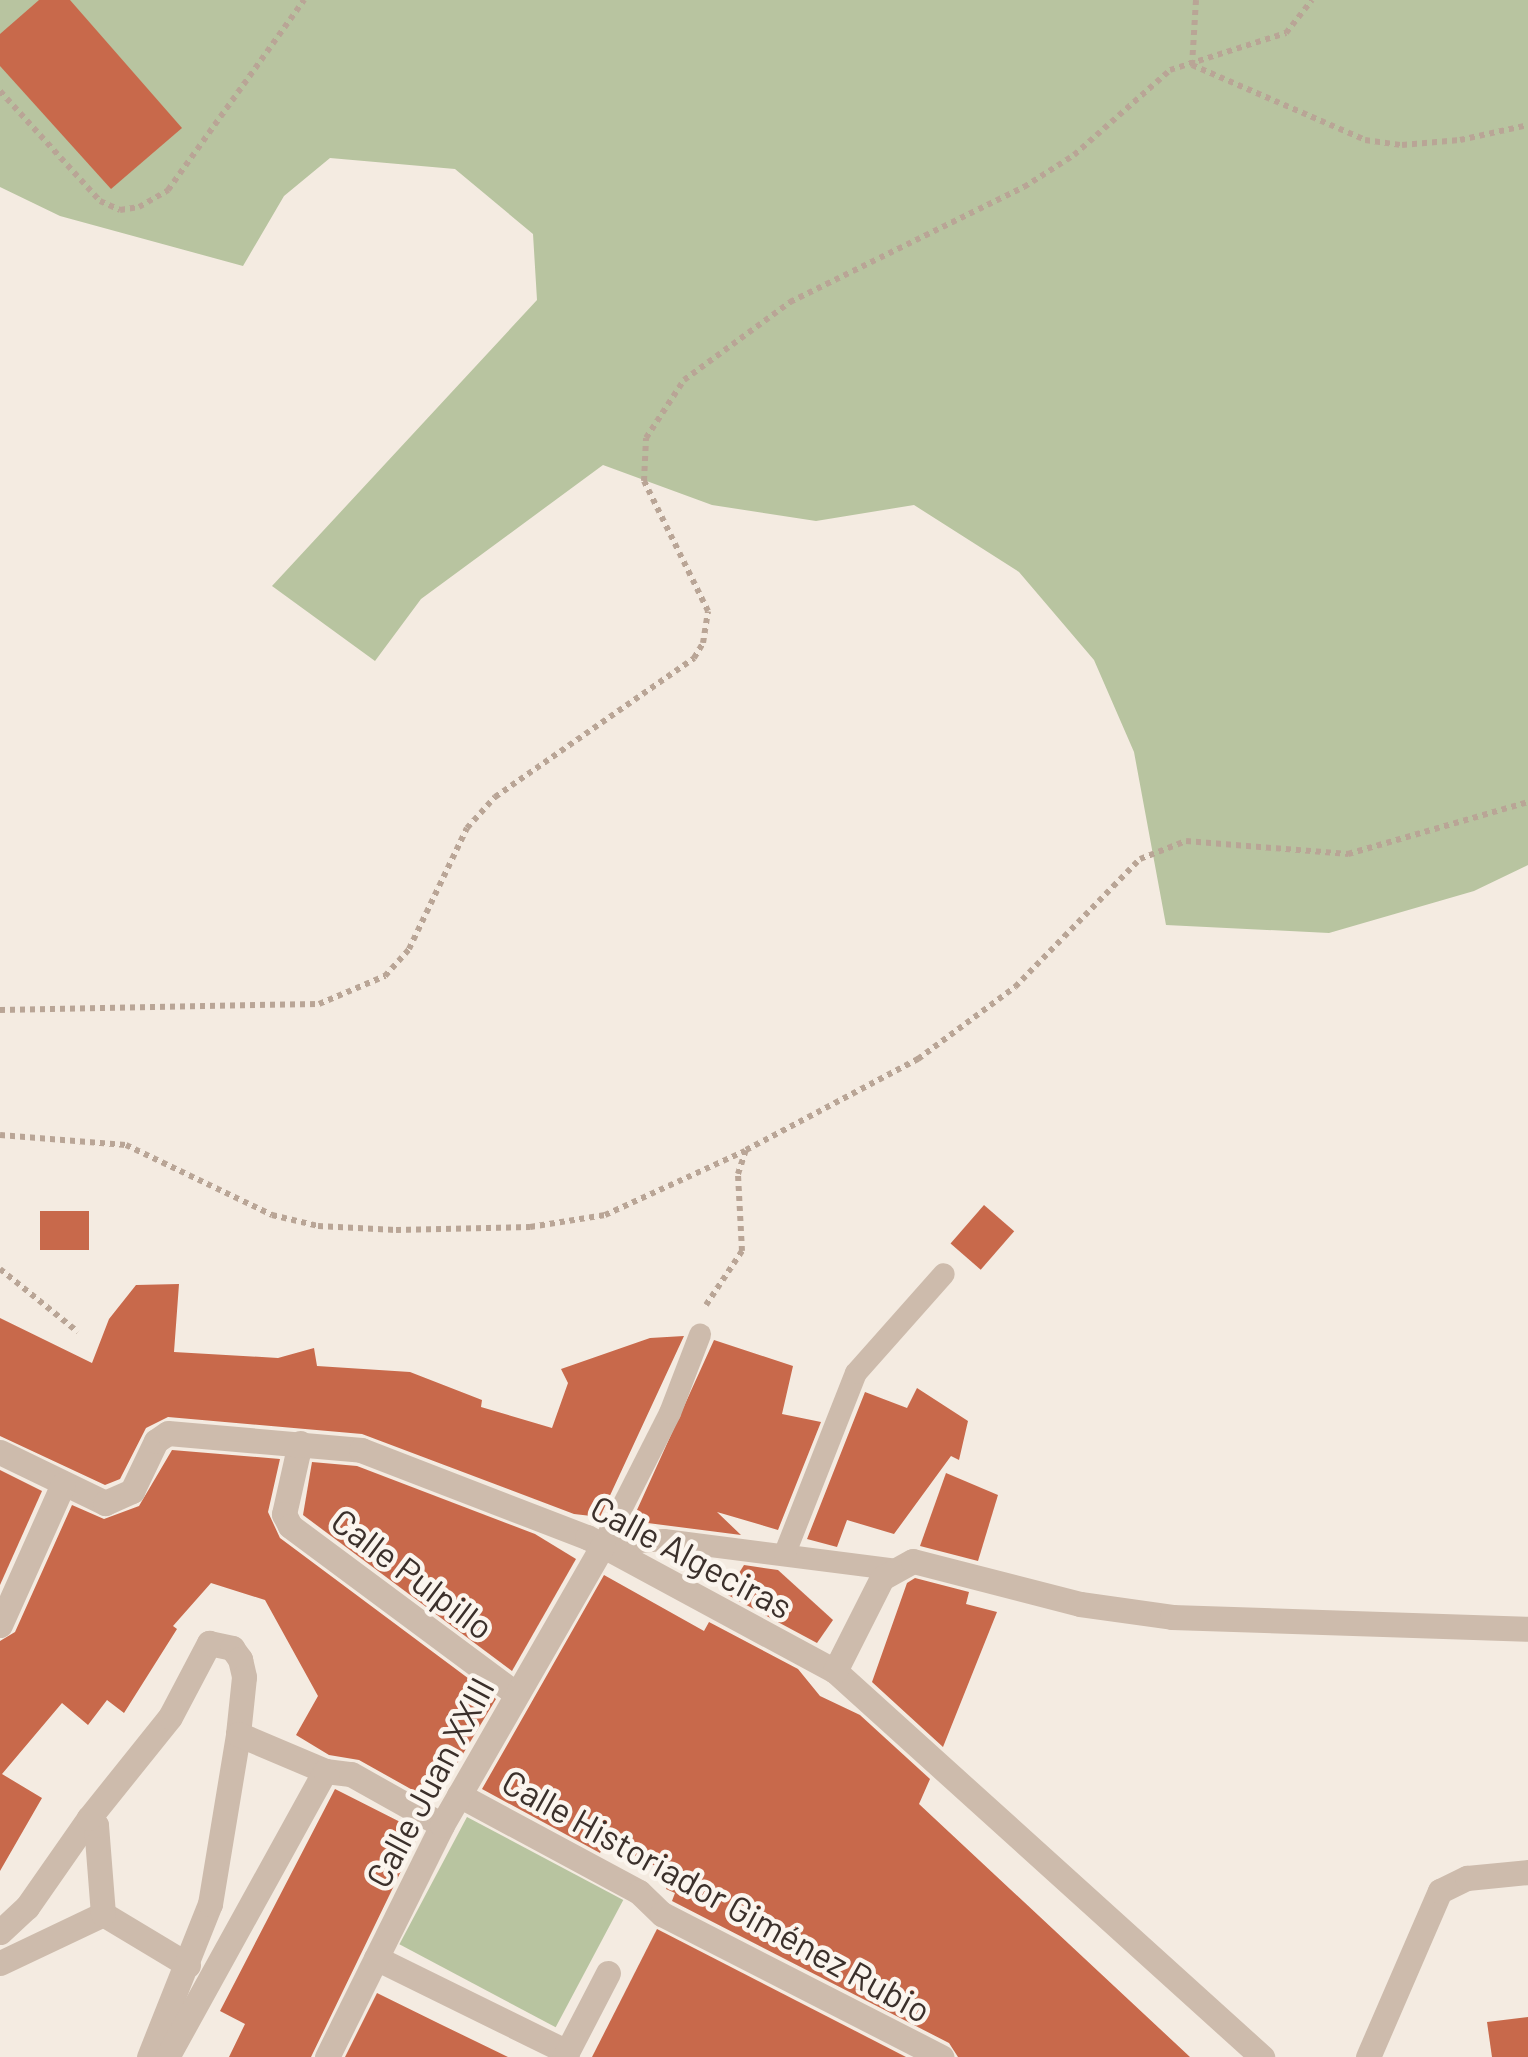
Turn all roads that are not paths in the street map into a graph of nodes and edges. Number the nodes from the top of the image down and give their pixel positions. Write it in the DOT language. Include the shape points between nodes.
graph roads {
  1 [pos="944,1274"];
  2 [pos="700,1336"];
  3 [pos="300,1443"];
  4 [pos="0,1452"];
  5 [pos="63,1484"];
  6 [pos="602,1545"];
  7 [pos="785,1553"];
  8 [pos="891,1569"];
  9 [pos="0,1625"];
  10 [pos="1528,1628"];
  11 [pos="835,1671"];
  12 [pos="515,1693"];
  13 [pos="238,1734"];
  14 [pos="326,1772"];
  15 [pos="459,1795"];
  16 [pos="89,1818"];
  17 [pos="442,1825"];
  18 [pos="1528,1872"];
  19 [pos="103,1914"];
  20 [pos="0,1932"];
  21 [pos="376,1958"];
  22 [pos="0,1963"];
  23 [pos="188,1965"];
  24 [pos="608,1973"];
  25 [pos="565,2055"];
  26 [pos="149,2057"];
  27 [pos="167,2057"];
  28 [pos="327,2057"];
  29 [pos="942,2057"];
  30 [pos="1262,2057"];
  31 [pos="1368,2057"];
  1 -- 7 [label="lane" via="856,1372"];
  2 -- 6 [label="lane" via="662,1430"];
  3 -- 5 [label="street, Calle Algeciras" via="168,1434 156,1441 122,1500 105,1503"];
  3 -- 6 [label="street, Calle Algeciras" via="406,1464"];
  3 -- 12 [label="street, Calle Pulpillo" via="284,1514 290,1526"];
  4 -- 5 [label="street, Calle Algeciras"];
  5 -- 9 [label="street"];
  6 -- 7 [label="lane" via="664,1540"];
  6 -- 11 [label="street, Calle Algeciras"];
  6 -- 12 [label="street, Calle Juan XXIII"];
  7 -- 8 [label="lane"];
  8 -- 10 [label="street" via="933,1563 1080,1604 1172,1618"];
  8 -- 11 [label="street"];
  11 -- 30 [label="street, Calle Algeciras"];
  12 -- 15 [label="street, Calle Juan XXIII"];
  13 -- 14 [label="street"];
  13 -- 16 [label="street" via="240,1659 232,1648 208,1643 170,1717"];
  13 -- 23 [label="street" via="210,1904"];
  14 -- 17 [label="street" via="352,1774"];
  14 -- 27 [label="street"];
  15 -- 17 [label="street, Calle Juan XXIII"];
  15 -- 29 [label="street, Calle Historiador Giménez Rubio" via="639,1892 662,1914"];
  16 -- 19 [label="street" via="96,1825"];
  16 -- 20 [label="street" via="26,1907"];
  17 -- 21 [label="street, Calle Juan XXIII"];
  18 -- 31 [label="street" via="1467,1878 1440,1891"];
  19 -- 22 [label="street"];
  19 -- 23 [label="street"];
  21 -- 25 [label="street"];
  21 -- 28 [label="street, Calle Juan XXIII"];
  23 -- 26 [label="street"];
  24 -- 25 [label="street"];
}
